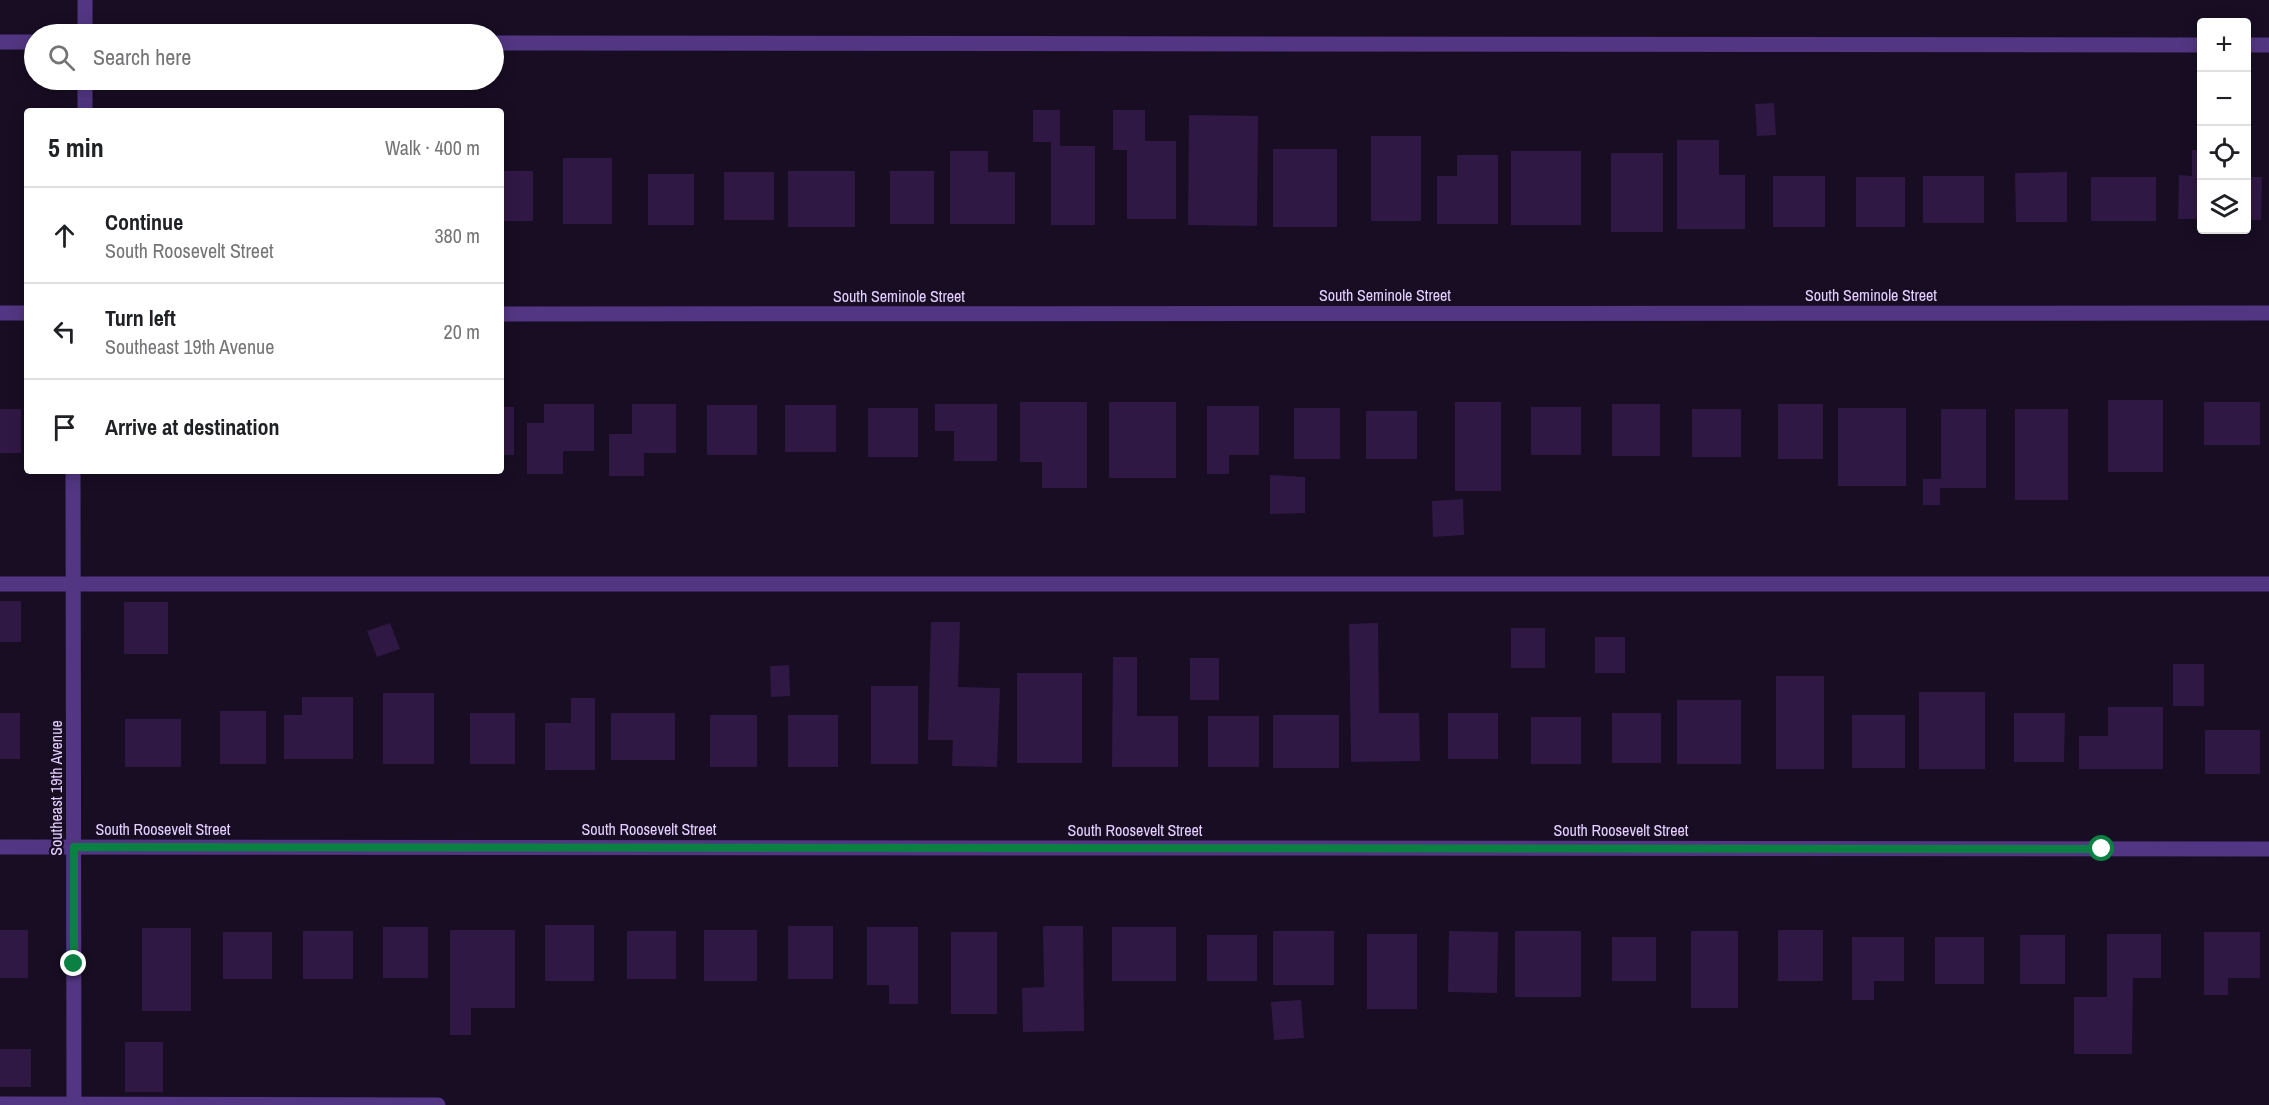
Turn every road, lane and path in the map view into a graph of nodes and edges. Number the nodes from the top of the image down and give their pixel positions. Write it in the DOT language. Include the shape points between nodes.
graph roads {
  1 [pos="85,0"];
  2 [pos="85,24"];
  3 [pos="0,42"];
  4 [pos="24,42"];
  5 [pos="504,43"];
  6 [pos="2197,45"];
  7 [pos="2251,45"];
  8 [pos="2269,45"];
  9 [pos="85,90"];
  10 [pos="84,108"];
  11 [pos="0,313"];
  12 [pos="2269,313"];
  13 [pos="24,314"];
  14 [pos="504,314"];
  15 [pos="73,474"];
  16 [pos="0,584"];
  17 [pos="74,584"];
  18 [pos="2269,584"];
  19 [pos="0,847"];
  20 [pos="74,847"];
  21 [pos="2269,849"];
  22 [pos="0,1104"];
  23 [pos="74,1105"];
  24 [pos="438,1105"];
  1 -- 2 [label="street"];
  3 -- 4 [label="street"];
  5 -- 6 [label="street"];
  7 -- 8 [label="street"];
  9 -- 10 [label="street"];
  11 -- 13 [label="street"];
  12 -- 14 [label="street, South Seminole Street"];
  15 -- 17 [label="street, Southeast 19th Avenue"];
  16 -- 17 [label="street"];
  17 -- 18 [label="street"];
  17 -- 20 [label="street, Southeast 19th Avenue"];
  19 -- 20 [label="street, South Roosevelt Street"];
  20 -- 21 [label="street, South Roosevelt Street"];
  20 -- 23 [label="street, Southeast 19th Avenue"];
  22 -- 23 [label="street"];
  23 -- 24 [label="street"];
}
